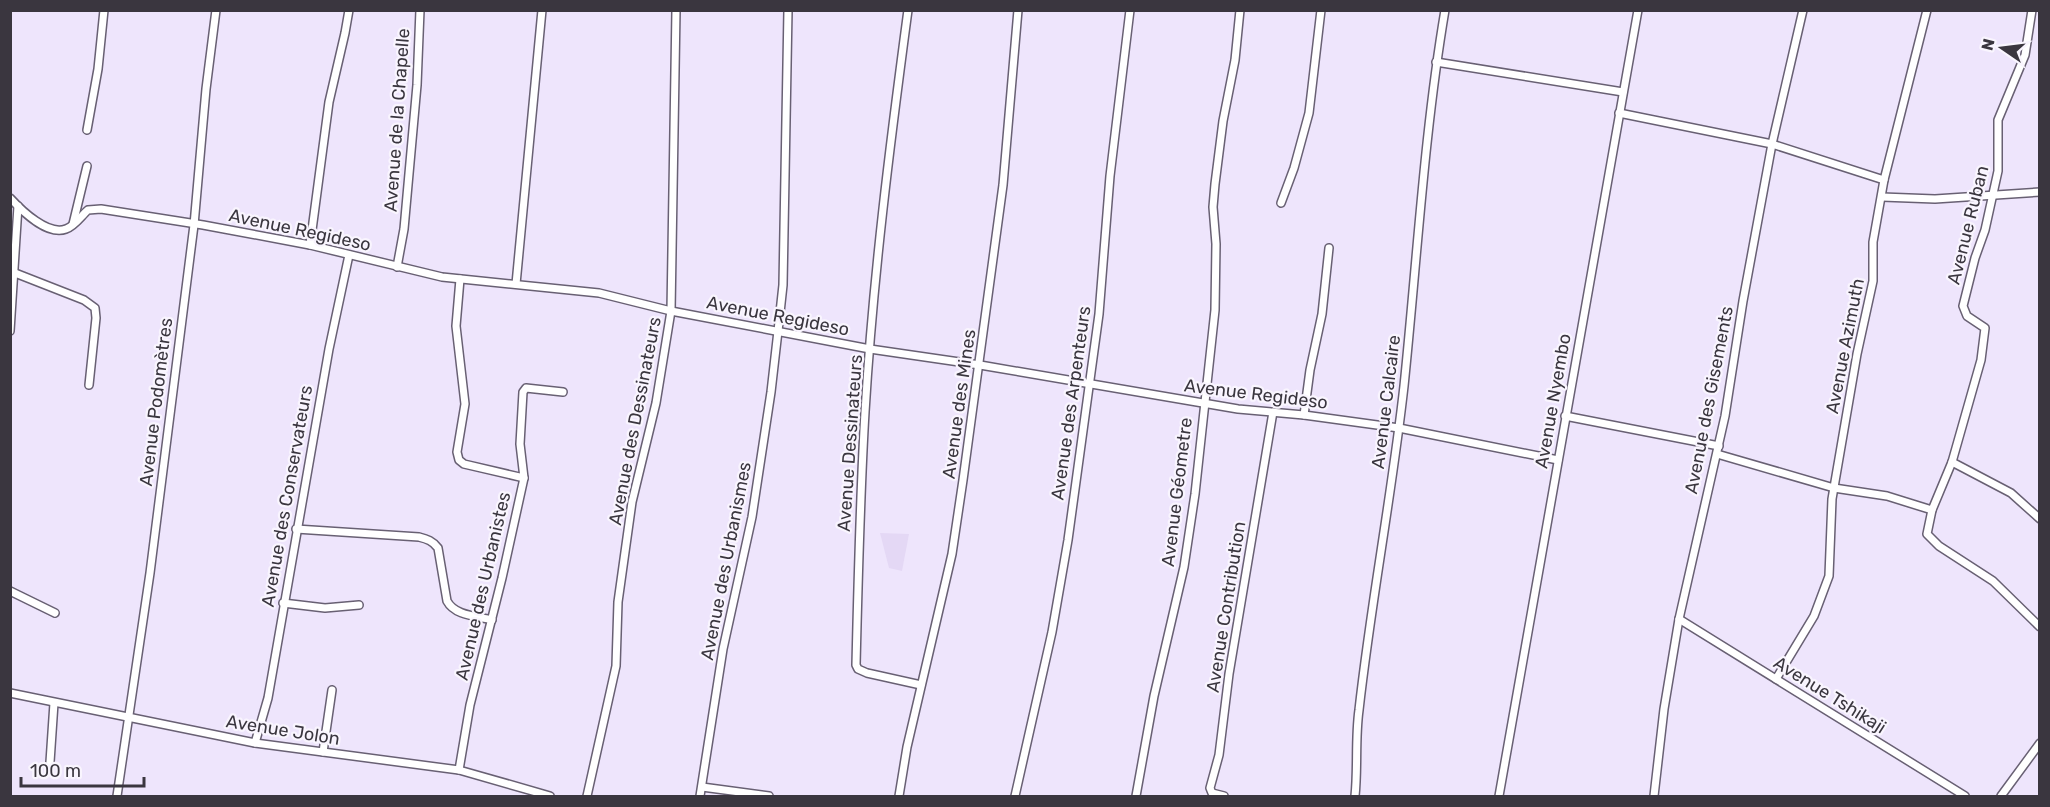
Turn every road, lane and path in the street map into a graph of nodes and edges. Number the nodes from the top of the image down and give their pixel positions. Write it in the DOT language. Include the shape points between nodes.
graph roads {
  1 [pos="104,10"];
  2 [pos="216,10"];
  3 [pos="349,10"];
  4 [pos="420,10"];
  5 [pos="542,10"];
  6 [pos="676,10"];
  7 [pos="788,10"];
  8 [pos="908,10"];
  9 [pos="1018,10"];
  10 [pos="1130,10"];
  11 [pos="1240,10"];
  12 [pos="1321,10"];
  13 [pos="1445,10"];
  14 [pos="1638,10"];
  15 [pos="1803,10"];
  16 [pos="1928,10"];
  17 [pos="2032,10"];
  18 [pos="1436,62"];
  19 [pos="1623,92"];
  20 [pos="1619,113"];
  21 [pos="87,129"];
  22 [pos="1772,144"];
  23 [pos="87,166"];
  24 [pos="1884,180"];
  25 [pos="2040,192"];
  26 [pos="1994,195"];
  27 [pos="1882,197"];
  28 [pos="10,198"];
  29 [pos="1281,203"];
  30 [pos="18,206"];
  31 [pos="194,225"];
  32 [pos="72,226"];
  33 [pos="310,245"];
  34 [pos="1329,248"];
  35 [pos="350,255"];
  36 [pos="397,267"];
  37 [pos="15,273"];
  38 [pos="460,279"];
  39 [pos="516,284"];
  40 [pos="672,310"];
  41 [pos="10,331"];
  42 [pos="778,331"];
  43 [pos="870,349"];
  44 [pos="980,365"];
  45 [pos="1090,383"];
  46 [pos="89,385"];
  47 [pos="563,392"];
  48 [pos="1203,404"];
  49 [pos="1274,412"];
  50 [pos="1304,415"];
  51 [pos="1565,416"];
  52 [pos="1399,428"];
  53 [pos="1718,450"];
  54 [pos="1558,460"];
  55 [pos="1952,462"];
  56 [pos="524,478"];
  57 [pos="1834,488"];
  58 [pos="1932,510"];
  59 [pos="2040,519"];
  60 [pos="296,529"];
  61 [pos="10,591"];
  62 [pos="284,603"];
  63 [pos="359,605"];
  64 [pos="55,613"];
  65 [pos="1679,619"];
  66 [pos="492,620"];
  67 [pos="2040,627"];
  68 [pos="1776,679"];
  69 [pos="921,685"];
  70 [pos="332,690"];
  71 [pos="10,693"];
  72 [pos="54,703"];
  73 [pos="130,718"];
  74 [pos="255,743"];
  75 [pos="2040,743"];
  76 [pos="323,752"];
  77 [pos="50,762"];
  78 [pos="459,770"];
  79 [pos="702,787"];
  80 [pos="117,796"];
  81 [pos="550,796"];
  82 [pos="587,796"];
  83 [pos="700,796"];
  84 [pos="769,796"];
  85 [pos="899,796"];
  86 [pos="1015,796"];
  87 [pos="1136,796"];
  88 [pos="1224,796"];
  89 [pos="1355,796"];
  90 [pos="1499,796"];
  91 [pos="1654,796"];
  92 [pos="1965,796"];
  93 [pos="2001,796"];
  1 -- 21 [label="street"];
  2 -- 31 [label="street, Avenue Podomètres"];
  3 -- 33 [label="street" via="329,102"];
  4 -- 36 [label="street, Avenue de la Chapelle" via="417,85"];
  5 -- 39 [label="street"];
  6 -- 40 [label="street, Avenue des Dessinateurs"];
  7 -- 42 [label="street" via="783,285"];
  8 -- 43 [label="street, Avenue Dessinateurs"];
  9 -- 44 [label="street, Avenue des Mines" via="1003,186"];
  10 -- 45 [label="street, Avenue des Arpenteurs"];
  11 -- 48 [label="street, Avenue Géometre" via="1216,172 1216,294"];
  12 -- 29 [label="street" via="1309,113"];
  13 -- 18 [label="street, Avenue Calcaire"];
  14 -- 19 [label="street, Avenue Nyembo"];
  15 -- 22 [label="street, Avenue des Gisements"];
  16 -- 24 [label="street, Avenue Azimuth"];
  17 -- 26 [label="street, Avenue Ruban" via="2025,55 1998,120 1999,162"];
  18 -- 19 [label="street"];
  18 -- 52 [label="street, Avenue Calcaire"];
  19 -- 20 [label="street, Avenue Nyembo"];
  20 -- 22 [label="street"];
  20 -- 51 [label="street, Avenue Nyembo"];
  22 -- 24 [label="street"];
  22 -- 53 [label="street, Avenue des Gisements"];
  23 -- 32 [label="street"];
  24 -- 27 [label="street, Avenue Azimuth"];
  25 -- 26 [label="street"];
  26 -- 27 [label="street" via="1935,200"];
  26 -- 55 [label="street, Avenue Ruban" via="1963,306 1967,316 1983,326 1985,334"];
  27 -- 57 [label="street, Avenue Azimuth" via="1874,242 1873,281"];
  28 -- 30 [label="street"];
  30 -- 32 [label="street" via="54,231"];
  30 -- 37 [label="street"];
  31 -- 32 [label="street, Avenue Regideso" via="101,209 88,210"];
  31 -- 33 [label="street, Avenue Regideso"];
  31 -- 73 [label="street, Avenue Podomètres"];
  33 -- 35 [label="street, Avenue Regideso"];
  34 -- 50 [label="street"];
  35 -- 36 [label="street, Avenue Regideso"];
  35 -- 60 [label="street, Avenue des Conservateurs" via="328,349"];
  36 -- 38 [label="street, Avenue Regideso"];
  37 -- 41 [label="street"];
  37 -- 46 [label="street" via="95,308"];
  38 -- 39 [label="street, Avenue Regideso"];
  38 -- 56 [label="street, Avenue des Urbanistes" via="456,326 465,404 459,459 464,464"];
  39 -- 40 [label="street, Avenue Regideso" via="599,293"];
  40 -- 42 [label="street, Avenue Regideso"];
  40 -- 82 [label="street, Avenue des Dessinateurs" via="656,403 632,502 618,602 616,666"];
  42 -- 43 [label="street, Avenue Regideso"];
  42 -- 79 [label="street, Avenue des Urbanismes" via="752,517 723,649"];
  43 -- 44 [label="street, Avenue Regideso"];
  43 -- 69 [label="street, Avenue Dessinateurs" via="859,525 856,665 867,673"];
  44 -- 45 [label="street, Avenue Regideso"];
  44 -- 69 [label="street, Avenue des Mines" via="952,554"];
  45 -- 48 [label="street, Avenue Regideso"];
  45 -- 86 [label="street, Avenue des Arpenteurs" via="1052,632"];
  47 -- 56 [label="street" via="526,388 523,392 520,444"];
  48 -- 49 [label="street, Avenue Regideso"];
  48 -- 87 [label="street, Avenue Géometre" via="1184,567"];
  49 -- 50 [label="street, Avenue Regideso"];
  49 -- 88 [label="street, Avenue Contribution" via="1219,755 1210,788 1212,793"];
  50 -- 52 [label="street, Avenue Regideso"];
  51 -- 53 [label="street"];
  51 -- 54 [label="street, Avenue Nyembo"];
  52 -- 54 [label="street, Avenue Regideso"];
  52 -- 89 [label="street, Avenue Calcaire" via="1358,713"];
  53 -- 57 [label="street"];
  53 -- 65 [label="street, Avenue des Gisements"];
  54 -- 90 [label="street, Avenue Nyembo"];
  55 -- 58 [label="street"];
  55 -- 59 [label="street" via="2011,493"];
  56 -- 66 [label="street, Avenue des Urbanistes"];
  57 -- 58 [label="street" via="1887,496"];
  57 -- 68 [label="street, Avenue Azimuth" via="1827,585 1814,616"];
  58 -- 67 [label="street" via="1928,537 1993,581"];
  60 -- 62 [label="street, Avenue des Conservateurs"];
  60 -- 66 [label="street" via="428,539 438,548 450,607"];
  61 -- 64 [label="street"];
  62 -- 63 [label="street" via="325,608"];
  62 -- 74 [label="street, Avenue des Conservateurs" via="268,698"];
  65 -- 68 [label="street, Avenue Tshikaji"];
  65 -- 91 [label="street, Avenue des Gisements"];
  66 -- 78 [label="street, Avenue des Urbanistes" via="470,705"];
  68 -- 92 [label="street, Avenue Tshikaji"];
  69 -- 85 [label="street, Avenue des Mines"];
  70 -- 76 [label="street"];
  71 -- 72 [label="street, Avenue Jolon"];
  72 -- 73 [label="street, Avenue Jolon"];
  72 -- 77 [label="street"];
  73 -- 74 [label="street, Avenue Jolon"];
  73 -- 80 [label="street, Avenue Podomètres"];
  74 -- 76 [label="street, Avenue Jolon"];
  75 -- 93 [label="street"];
  76 -- 78 [label="street, Avenue Jolon"];
  78 -- 81 [label="street, Avenue Jolon"];
  79 -- 83 [label="street, Avenue des Urbanismes"];
  79 -- 84 [label="street"];
}
